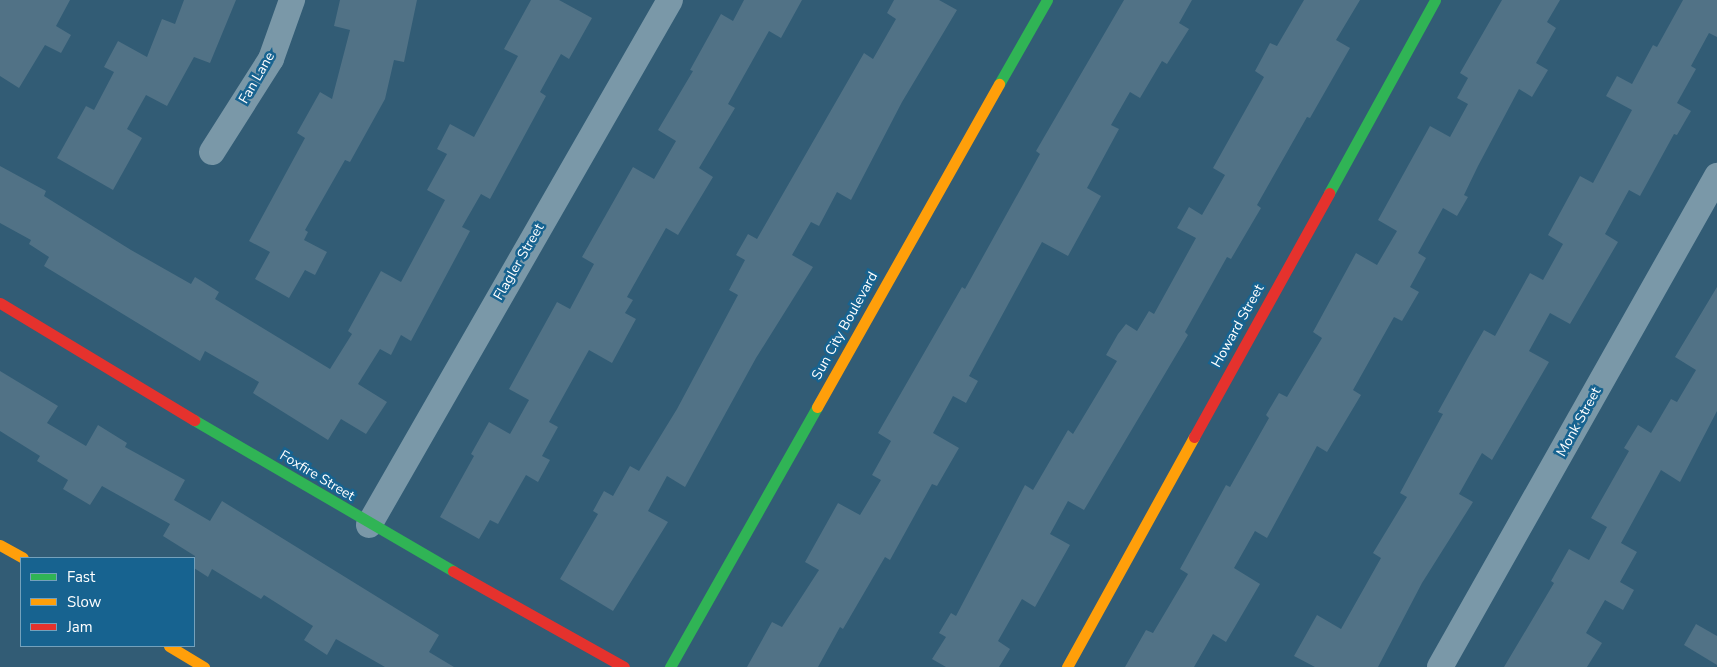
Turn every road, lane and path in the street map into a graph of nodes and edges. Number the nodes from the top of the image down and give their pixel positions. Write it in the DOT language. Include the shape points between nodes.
graph roads {
  1 [pos="292,0"];
  2 [pos="670,0"];
  3 [pos="1047,0"];
  4 [pos="1435,0"];
  5 [pos="212,152"];
  6 [pos="1717,176"];
  7 [pos="0,303"];
  8 [pos="369,524"];
  9 [pos="0,545"];
  10 [pos="21,557"];
  11 [pos="171,647"];
  12 [pos="204,667"];
  13 [pos="624,667"];
  14 [pos="670,667"];
  15 [pos="1067,667"];
  16 [pos="1440,667"];
  1 -- 5 [label="street, Fan Lane" via="271,58"];
  2 -- 8 [label="street, Flagler Street"];
  3 -- 14 [label="street, Sun City Boulevard"];
  4 -- 15 [label="street, Howard Street"];
  6 -- 16 [label="street, Monk Street"];
  7 -- 8 [label="street, Foxfire Street"];
  8 -- 13 [label="street, Foxfire Street"];
  9 -- 10 [label="street"];
  11 -- 12 [label="street"];
}
